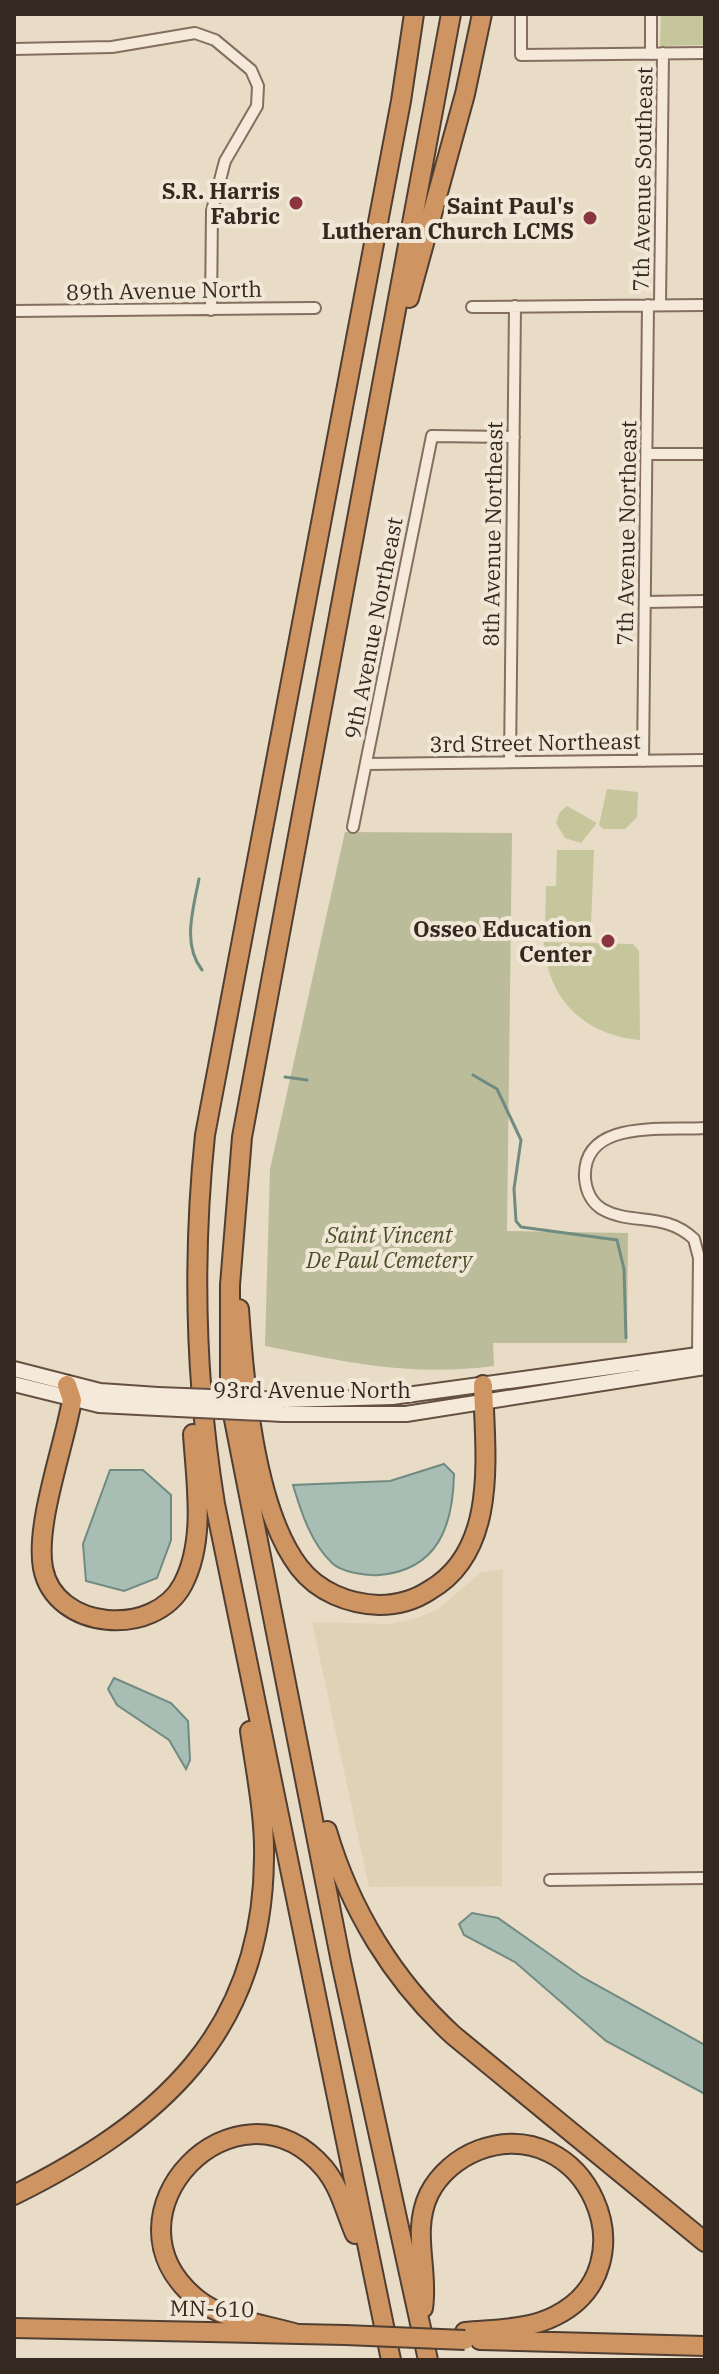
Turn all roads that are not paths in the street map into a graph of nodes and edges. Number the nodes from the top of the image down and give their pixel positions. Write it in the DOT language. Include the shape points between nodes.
graph roads {
  1 [pos="414,14"];
  2 [pos="451,14"];
  3 [pos="482,14"];
  4 [pos="521,14"];
  5 [pos="651,14"];
  6 [pos="14,49"];
  7 [pos="663,53"];
  8 [pos="705,53"];
  9 [pos="651,54"];
  10 [pos="648,305"];
  11 [pos="660,305"];
  12 [pos="705,305"];
  13 [pos="515,306"];
  14 [pos="472,307"];
  15 [pos="315,308"];
  16 [pos="211,310"];
  17 [pos="14,311"];
  18 [pos="353,357"];
  19 [pos="386,361"];
  20 [pos="373,424"];
  21 [pos="514,437"];
  22 [pos="648,454"];
  23 [pos="705,454"];
  24 [pos="705,601"];
  25 [pos="645,602"];
  26 [pos="705,760"];
  27 [pos="643,761"];
  28 [pos="510,762"];
  29 [pos="366,764"];
  30 [pos="353,827"];
  31 [pos="705,1128"];
  32 [pos="233,1215"];
  33 [pos="703,1358"];
  34 [pos="197,1359"];
  35 [pos="14,1369"];
  36 [pos="14,1384"];
  37 [pos="69,1393"];
  38 [pos="484,1394"];
  39 [pos="236,1609"];
  40 [pos="283,1668"];
  41 [pos="705,1878"];
  42 [pos="550,1880"];
  43 [pos="191,2069"];
  44 [pos="14,2182"];
  45 [pos="14,2195"];
  46 [pos="705,2242"];
  47 [pos="370,2264"];
  48 [pos="14,2328"];
  49 [pos="294,2333"];
  50 [pos="415,2333"];
  51 [pos="465,2336"];
  52 [pos="705,2346"];
  53 [pos="391,2360"];
  54 [pos="428,2360"];
  1 -- 18 [label="highway"];
  2 -- 19 [label="highway"];
  3 -- 20 [label="highway" via="465,94"];
  4 -- 9 [label="street" via="521,55"];
  5 -- 9 [label="street, 7th Avenue Southeast"];
  6 -- 16 [label="street" via="112,47 195,33 215,40 251,70 258,86 257,106 225,161 212,211"];
  7 -- 8 [label="street"];
  7 -- 9 [label="street"];
  7 -- 11 [label="street, 7th Avenue Southeast"];
  10 -- 11 [label="street"];
  10 -- 13 [label="street"];
  10 -- 22 [label="street, 7th Avenue Northeast"];
  11 -- 12 [label="street"];
  13 -- 14 [label="street"];
  13 -- 21 [label="street, 8th Avenue Northeast"];
  15 -- 16 [label="street, 89th Avenue North"];
  16 -- 17 [label="street, 89th Avenue North"];
  18 -- 19 [label="highway"];
  18 -- 34 [label="highway" via="205,1135 197,1215"];
  19 -- 20 [label="highway"];
  20 -- 32 [label="highway" via="242,1137"];
  21 -- 28 [label="street, 8th Avenue Northeast"];
  21 -- 29 [label="street, 9th Avenue Northeast" via="432,436"];
  22 -- 23 [label="street"];
  22 -- 25 [label="street, 7th Avenue Northeast"];
  24 -- 25 [label="street"];
  25 -- 27 [label="street, 7th Avenue Northeast"];
  26 -- 27 [label="street, 3rd Street Northeast"];
  27 -- 28 [label="street, 3rd Street Northeast"];
  28 -- 29 [label="street, 3rd Street Northeast"];
  29 -- 30 [label="street, 9th Avenue Northeast"];
  31 -- 33 [label="street" via="609,1135 593,1147 585,1165 590,1197 604,1210 668,1222 694,1239"];
  32 -- 38 [label="highway" via="243,1371 268,1501 299,1566 315,1583 349,1601 388,1605 416,1599 460,1567 480,1525"];
  32 -- 40 [label="highway" via="230,1399"];
  33 -- 38 [label="street, 93rd Avenue North"];
  34 -- 37 [label="highway" via="193,1561 169,1603 131,1621 79,1613 49,1586 41,1551"];
  34 -- 39 [label="highway" via="210,1474"];
  35 -- 37 [label="street, 93rd Avenue North"];
  36 -- 37 [label="street, 93rd Avenue North"];
  37 -- 38 [label="street, 93rd Avenue North, bridge" via="406,1414"];
  39 -- 43 [label="highway" via="262,1812 263,1891 254,1943 234,1999"];
  39 -- 47 [label="highway"];
  40 -- 46 [label="highway" via="338,1864 365,1923 398,1975 453,2035"];
  40 -- 50 [label="highway"];
  41 -- 42 [label="street"];
  43 -- 44 [label="highway" via="94,2139"];
  43 -- 45 [label="highway" via="115,2139"];
  47 -- 49 [label="highway" via="335,2183 298,2146 246,2135 213,2144 188,2161 172,2184 162,2217 165,2250 174,2272 210,2308"];
  47 -- 53 [label="highway"];
  48 -- 49 [label="highway, MN-610"];
  49 -- 50 [label="highway, MN-610, bridge"];
  50 -- 51 [label="highway, bridge"];
  50 -- 51 [label="highway" via="426,2291 421,2221 440,2177 462,2158 496,2145 530,2146 561,2159 589,2186 602,2222 599,2262 589,2285 570,2307 541,2322"];
  50 -- 54 [label="highway"];
  51 -- 52 [label="highway"];
}
